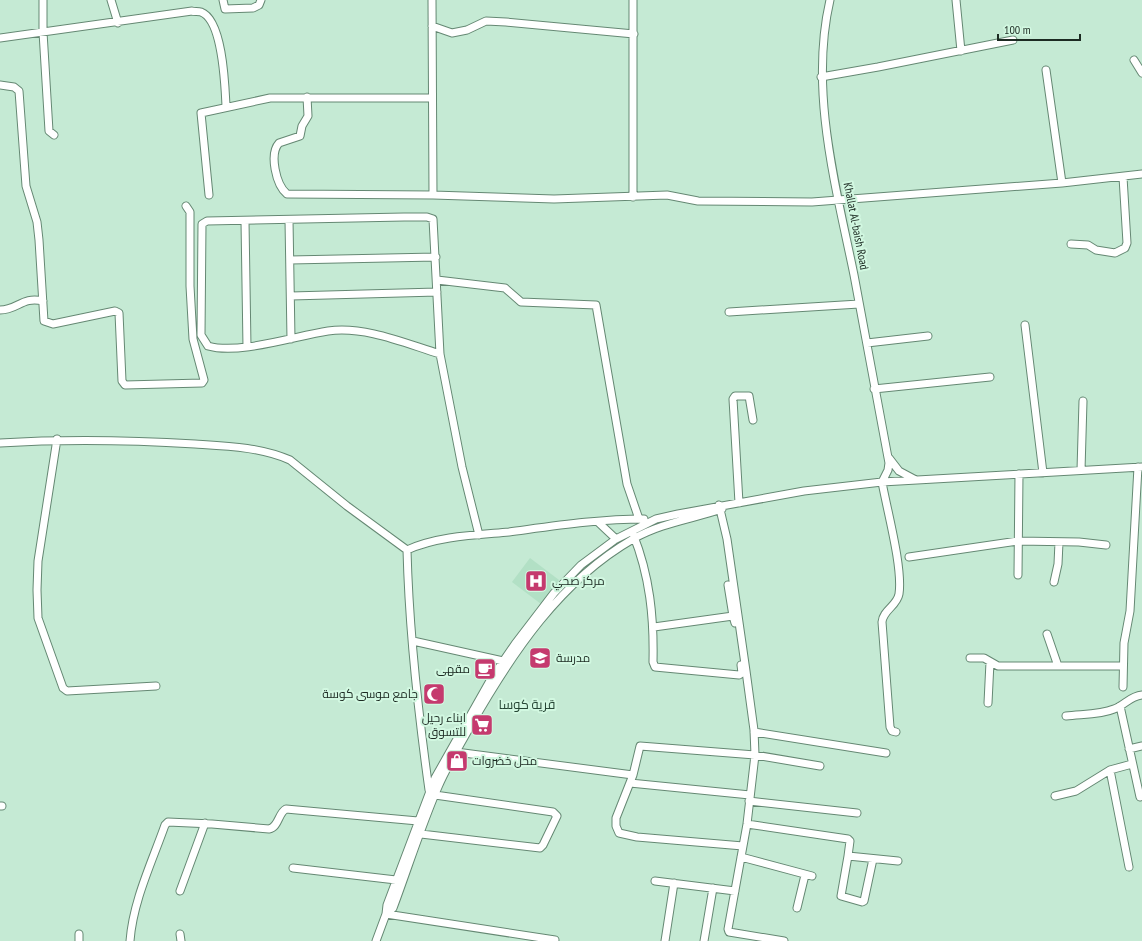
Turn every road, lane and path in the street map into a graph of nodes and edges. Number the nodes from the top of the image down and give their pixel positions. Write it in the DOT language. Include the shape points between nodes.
graph roads {
  1 [pos="43,0"];
  2 [pos="111,0"];
  3 [pos="223,0"];
  4 [pos="261,0"];
  5 [pos="432,0"];
  6 [pos="633,0"];
  7 [pos="830,0"];
  8 [pos="956,0"];
  9 [pos="118,22"];
  10 [pos="432,26"];
  11 [pos="43,32"];
  12 [pos="634,34"];
  13 [pos="0,38"];
  14 [pos="1013,40"];
  15 [pos="961,51"];
  16 [pos="1134,60"];
  17 [pos="1046,70"];
  18 [pos="1142,72"];
  19 [pos="821,77"];
  20 [pos="0,85"];
  21 [pos="308,97"];
  22 [pos="431,98"];
  23 [pos="226,106"];
  24 [pos="54,135"];
  25 [pos="1142,174"];
  26 [pos="1123,177"];
  27 [pos="1062,183"];
  28 [pos="209,195"];
  29 [pos="433,196"];
  30 [pos="633,197"];
  31 [pos="839,201"];
  32 [pos="186,206"];
  33 [pos="289,220"];
  34 [pos="246,221"];
  35 [pos="1071,244"];
  36 [pos="436,258"];
  37 [pos="290,260"];
  38 [pos="437,280"];
  39 [pos="437,292"];
  40 [pos="291,296"];
  41 [pos="43,301"];
  42 [pos="860,304"];
  43 [pos="0,310"];
  44 [pos="729,312"];
  45 [pos="1026,325"];
  46 [pos="928,336"];
  47 [pos="291,340"];
  48 [pos="867,343"];
  49 [pos="247,346"];
  50 [pos="440,354"];
  51 [pos="990,377"];
  52 [pos="874,389"];
  53 [pos="1083,401"];
  54 [pos="753,420"];
  55 [pos="57,439"];
  56 [pos="0,443"];
  57 [pos="888,456"];
  58 [pos="1140,467"];
  59 [pos="1082,470"];
  60 [pos="1043,473"];
  61 [pos="1019,474"];
  62 [pos="916,480"];
  63 [pos="882,482"];
  64 [pos="739,503"];
  65 [pos="720,507"];
  66 [pos="639,519"];
  67 [pos="656,519"];
  68 [pos="598,522"];
  69 [pos="633,534"];
  70 [pos="479,535"];
  71 [pos="616,539"];
  72 [pos="1018,541"];
  73 [pos="1059,542"];
  74 [pos="1106,545"];
  75 [pos="407,550"];
  76 [pos="909,557"];
  77 [pos="1018,575"];
  78 [pos="573,578"];
  79 [pos="1054,582"];
  80 [pos="728,585"];
  81 [pos="733,616"];
  82 [pos="654,627"];
  83 [pos="1047,634"];
  84 [pos="413,641"];
  85 [pos="517,646"];
  86 [pos="970,658"];
  87 [pos="503,661"];
  88 [pos="990,662"];
  89 [pos="1058,666"];
  90 [pos="1123,666"];
  91 [pos="156,686"];
  92 [pos="1123,687"];
  93 [pos="1142,695"];
  94 [pos="988,703"];
  95 [pos="1120,706"];
  96 [pos="1066,716"];
  97 [pos="754,732"];
  98 [pos="896,732"];
  99 [pos="1142,746"];
  100 [pos="1129,749"];
  101 [pos="456,752"];
  102 [pos="886,753"];
  103 [pos="755,755"];
  104 [pos="1132,764"];
  105 [pos="820,766"];
  106 [pos="1110,770"];
  107 [pos="633,775"];
  108 [pos="438,780"];
  109 [pos="630,784"];
  110 [pos="432,793"];
  111 [pos="1055,796"];
  112 [pos="1140,797"];
  113 [pos="749,798"];
  114 [pos="857,813"];
  115 [pos="418,821"];
  116 [pos="204,823"];
  117 [pos="747,824"];
  118 [pos="421,834"];
  119 [pos="743,846"];
  120 [pos="848,856"];
  121 [pos="741,857"];
  122 [pos="873,859"];
  123 [pos="898,861"];
  124 [pos="1129,867"];
  125 [pos="293,868"];
  126 [pos="396,880"];
  127 [pos="655,880"];
  128 [pos="674,883"];
  129 [pos="712,888"];
  130 [pos="180,891"];
  131 [pos="735,891"];
  132 [pos="797,908"];
  133 [pos="386,914"];
  134 [pos="555,940"];
  135 [pos="130,941"];
  136 [pos="376,941"];
  137 [pos="665,941"];
  138 [pos="704,941"];
  139 [pos="784,941"];
  1 -- 11 [label="street"];
  2 -- 9 [label="street"];
  3 -- 4 [label="street" via="225,9 253,8 259,5"];
  5 -- 10 [label="street"];
  6 -- 12 [label="street"];
  7 -- 19 [label="street, Khallat Al-baish Road" via="822,48"];
  8 -- 15 [label="street"];
  9 -- 11 [label="street"];
  9 -- 23 [label="street" via="192,11 201,12 214,27 222,50"];
  10 -- 12 [label="street" via="452,33 467,30 486,21"];
  10 -- 22 [label="street"];
  11 -- 13 [label="street"];
  11 -- 24 [label="street" via="49,131"];
  12 -- 30 [label="street"];
  14 -- 15 [label="street"];
  15 -- 19 [label="street"];
  16 -- 18 [label="street"];
  17 -- 27 [label="street"];
  19 -- 31 [label="street, Khallat Al-baish Road"];
  20 -- 41 [label="street" via="14,87 19,91 23,160 26,186 37,222"];
  21 -- 22 [label="street"];
  21 -- 23 [label="street" via="270,98"];
  21 -- 29 [label="street" via="308,120 302,126 300,136 279,144 276,150 276,177 280,187 287,194"];
  22 -- 29 [label="street"];
  23 -- 28 [label="street" via="201,113"];
  25 -- 26 [label="street"];
  26 -- 27 [label="street"];
  26 -- 35 [label="street" via="1127,244 1125,248 1114,253 1096,250 1088,245"];
  27 -- 31 [label="street"];
  29 -- 30 [label="street" via="554,199"];
  30 -- 31 [label="street" via="667,195 698,201"];
  31 -- 42 [label="street, Khallat Al-baish Road"];
  32 -- 41 [label="street" via="190,212 193,339 204,377 202,383 130,386 123,384 119,313 50,323 44,319"];
  33 -- 34 [label="street"];
  33 -- 36 [label="street" via="429,217 434,221"];
  33 -- 37 [label="street"];
  34 -- 49 [label="street"];
  34 -- 49 [label="street" via="207,221 202,224 201,335 212,348"];
  36 -- 37 [label="street"];
  36 -- 38 [label="street"];
  37 -- 40 [label="street"];
  38 -- 39 [label="street"];
  38 -- 66 [label="street" via="505,288 521,302 596,305 627,484"];
  39 -- 40 [label="street"];
  39 -- 50 [label="street"];
  40 -- 47 [label="street"];
  41 -- 43 [label="street" via="25,301 12,308"];
  42 -- 44 [label="street"];
  42 -- 48 [label="street, Khallat Al-baish Road"];
  45 -- 60 [label="street"];
  46 -- 48 [label="street"];
  47 -- 49 [label="street"];
  47 -- 50 [label="street" via="328,331 362,332"];
  48 -- 52 [label="street, Khallat Al-baish Road"];
  50 -- 70 [label="street" via="462,467"];
  51 -- 52 [label="street"];
  52 -- 57 [label="street, Khallat Al-baish Road"];
  53 -- 59 [label="street"];
  54 -- 64 [label="street" via="749,396 735,396 733,399"];
  55 -- 56 [label="street"];
  55 -- 75 [label="street" via="226,445 281,456 290,460"];
  55 -- 91 [label="street" via="39,555 37,606 38,618 63,688 67,691"];
  57 -- 62 [label="street" via="899,471"];
  57 -- 63 [label="street" via="888,470"];
  58 -- 59 [label="street"];
  58 -- 90 [label="street" via="1130,611"];
  59 -- 60 [label="street"];
  60 -- 61 [label="street"];
  61 -- 62 [label="street"];
  61 -- 72 [label="street"];
  62 -- 63 [label="street"];
  63 -- 64 [label="street" via="804,491"];
  63 -- 98 [label="street" via="898,568 898,598 884,613 882,622 890,727"];
  64 -- 65 [label="street"];
  65 -- 67 [label="street"];
  65 -- 69 [label="street"];
  65 -- 97 [label="street"];
  66 -- 67 [label="street"];
  66 -- 68 [label="street"];
  67 -- 69 [label="street"];
  68 -- 70 [label="street"];
  68 -- 71 [label="street"];
  69 -- 71 [label="street"];
  69 -- 78 [label="street"];
  69 -- 82 [label="street" via="645,568"];
  70 -- 75 [label="street" via="430,542"];
  71 -- 78 [label="street" via="597,552"];
  72 -- 73 [label="street"];
  72 -- 76 [label="street"];
  72 -- 77 [label="street"];
  73 -- 74 [label="street"];
  73 -- 79 [label="street"];
  75 -- 84 [label="street"];
  78 -- 85 [label="street"];
  80 -- 81 [label="street"];
  81 -- 82 [label="street"];
  81 -- 82 [label="street" via="742,673 739,675 655,667"];
  83 -- 89 [label="street"];
  84 -- 87 [label="street"];
  84 -- 110 [label="street" via="419,708"];
  85 -- 87 [label="street"];
  85 -- 101 [label="street"];
  86 -- 88 [label="street" via="984,658"];
  87 -- 108 [label="street"];
  88 -- 89 [label="street" via="998,666"];
  88 -- 94 [label="street"];
  89 -- 90 [label="street"];
  90 -- 92 [label="street"];
  93 -- 95 [label="street" via="1128,699"];
  95 -- 96 [label="street" via="1108,711"];
  95 -- 100 [label="street"];
  97 -- 102 [label="street"];
  97 -- 103 [label="street"];
  99 -- 100 [label="street"];
  100 -- 104 [label="street"];
  101 -- 107 [label="street"];
  101 -- 108 [label="street"];
  103 -- 105 [label="street"];
  103 -- 107 [label="street" via="641,746"];
  103 -- 113 [label="street"];
  104 -- 106 [label="street"];
  104 -- 112 [label="street"];
  106 -- 111 [label="street" via="1076,791"];
  106 -- 124 [label="street"];
  107 -- 109 [label="street"];
  108 -- 110 [label="street"];
  109 -- 113 [label="street"];
  109 -- 119 [label="street" via="616,818 617,830 622,835"];
  110 -- 115 [label="street"];
  110 -- 118 [label="street"];
  110 -- 118 [label="street" via="553,812 557,816 540,848"];
  113 -- 114 [label="street"];
  113 -- 117 [label="street"];
  115 -- 116 [label="street" via="286,809 275,827 269,829"];
  115 -- 126 [label="street"];
  116 -- 130 [label="street"];
  116 -- 135 [label="street" via="175,821 165,825 135,912"];
  117 -- 119 [label="street"];
  117 -- 120 [label="street" via="848,838"];
  118 -- 133 [label="street" via="393,908"];
  119 -- 121 [label="street"];
  120 -- 122 [label="street"];
  120 -- 122 [label="street" via="841,896 862,902"];
  121 -- 131 [label="street"];
  121 -- 132 [label="street" via="809,876"];
  122 -- 123 [label="street"];
  125 -- 126 [label="street"];
  126 -- 133 [label="street" via="386,905"];
  127 -- 128 [label="street"];
  128 -- 129 [label="street"];
  128 -- 137 [label="street"];
  129 -- 131 [label="street"];
  129 -- 138 [label="street"];
  131 -- 139 [label="street" via="728,929 730,932"];
  133 -- 134 [label="street"];
  133 -- 136 [label="street"];
}
